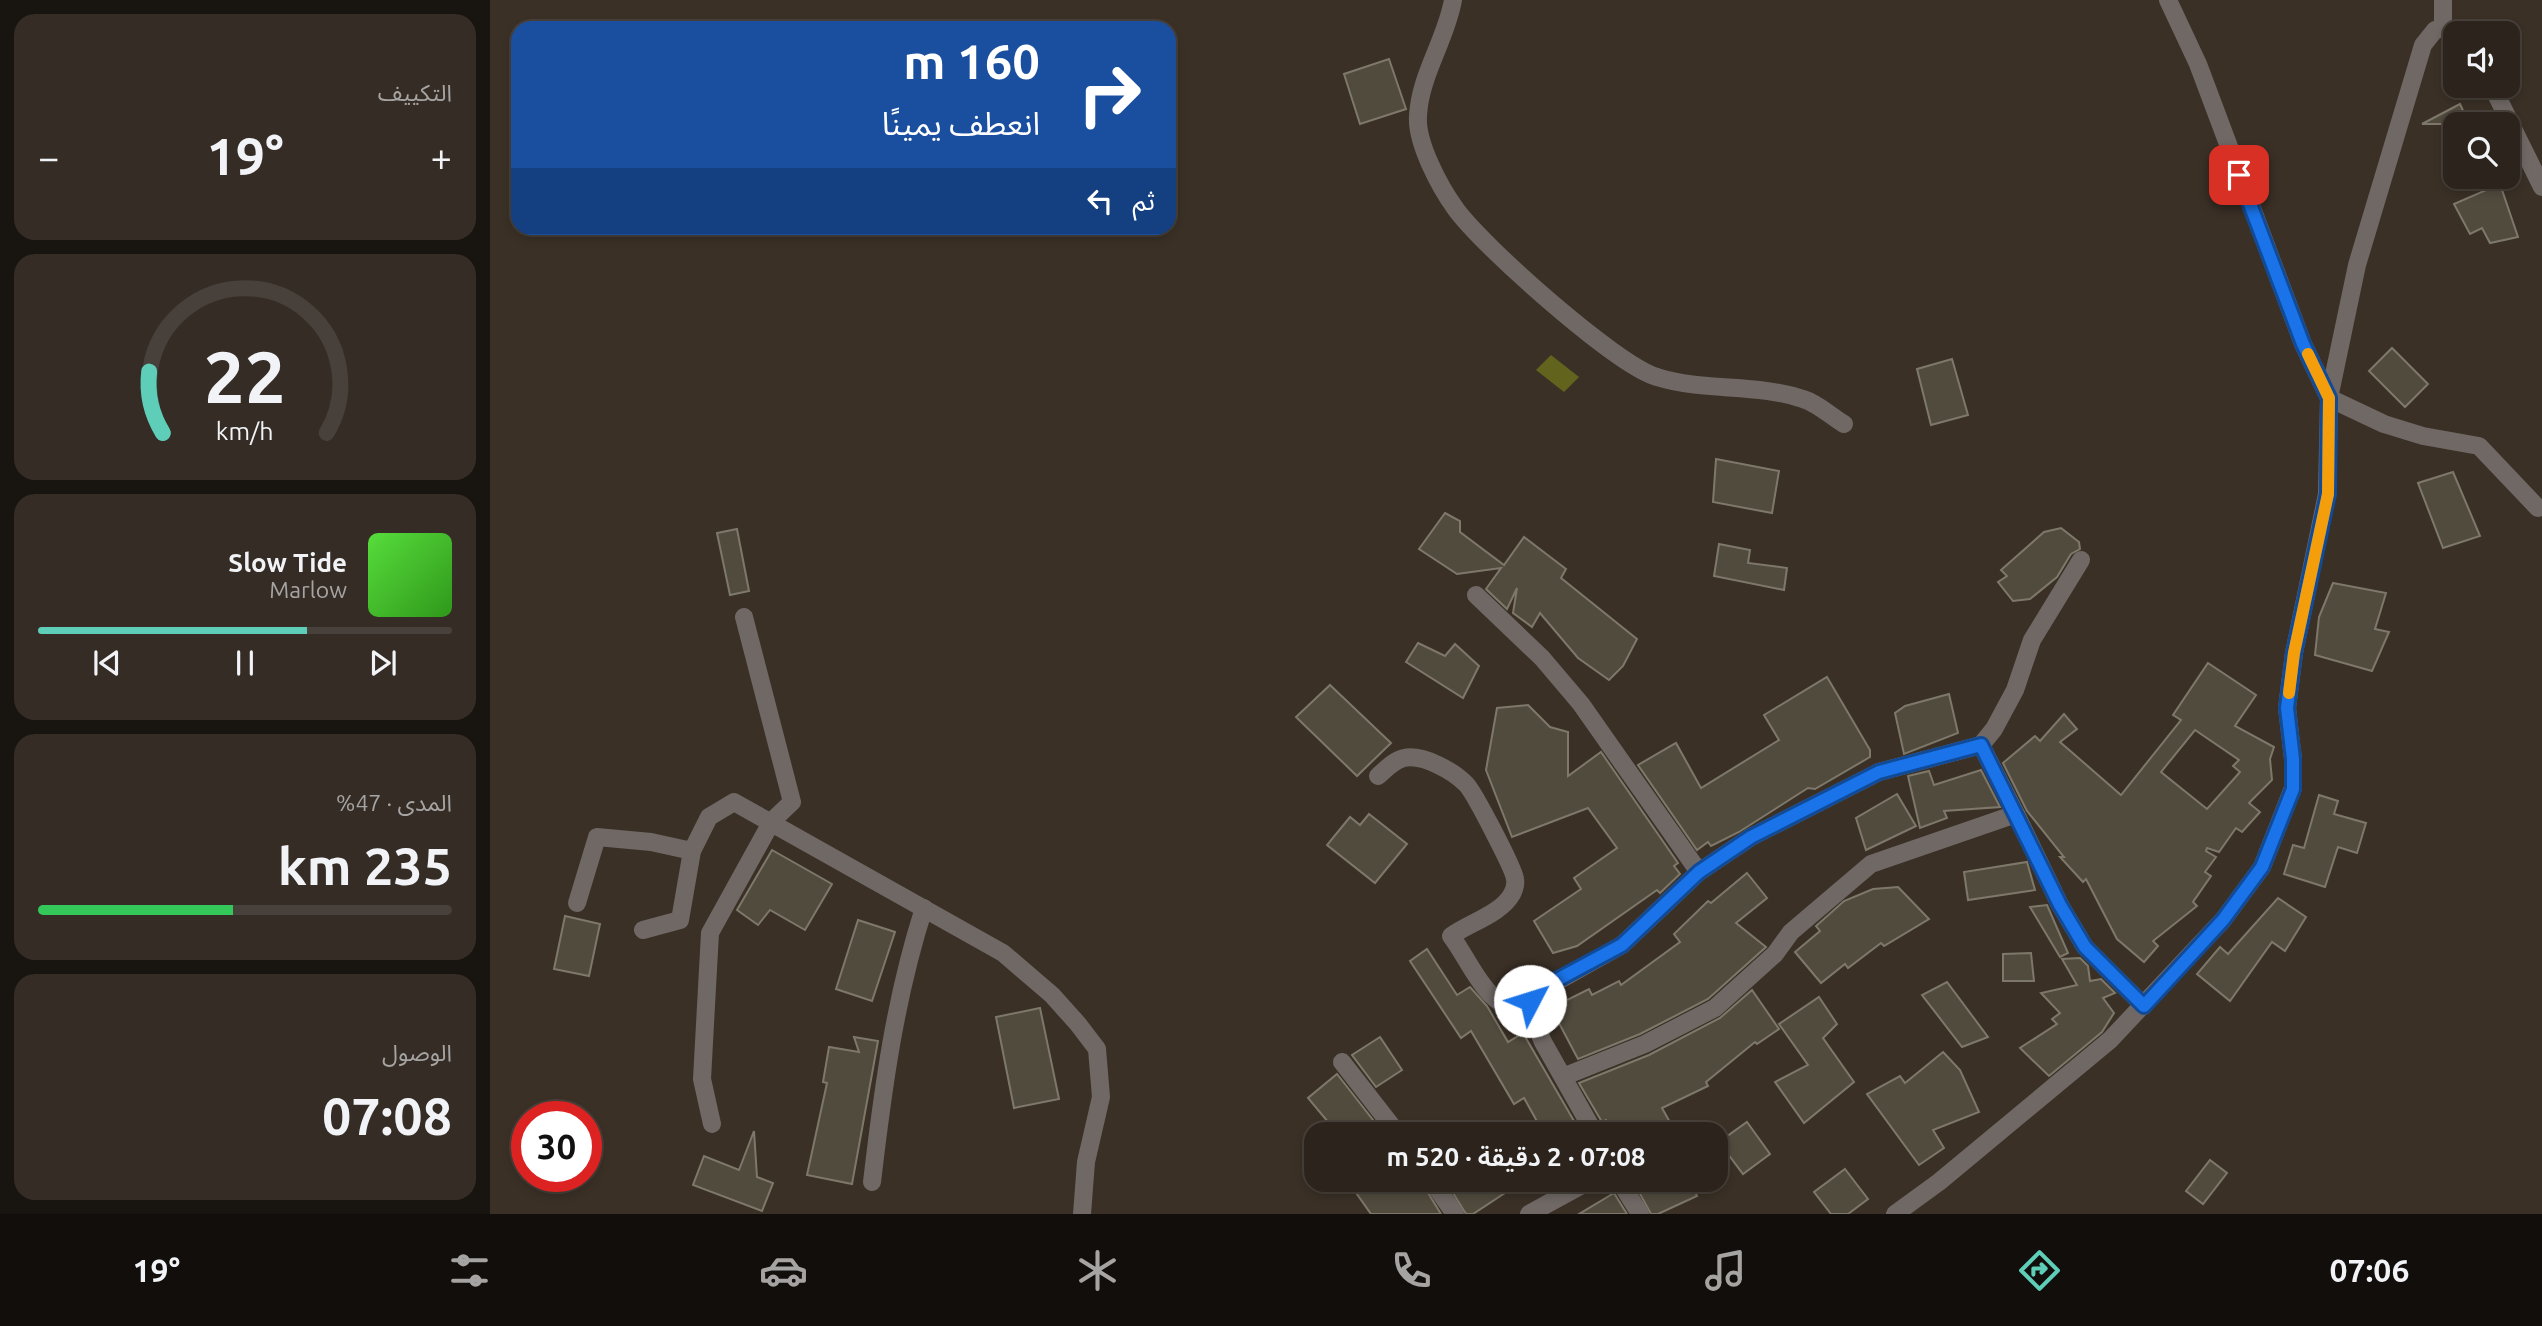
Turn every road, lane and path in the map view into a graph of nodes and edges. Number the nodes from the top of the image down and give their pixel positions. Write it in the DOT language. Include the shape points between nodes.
graph roads {
  1 [pos="1453,0"];
  2 [pos="2168,0"];
  3 [pos="2443,0"];
  4 [pos="2447,21"];
  5 [pos="2443,31"];
  6 [pos="2498,98"];
  7 [pos="2542,187"];
  8 [pos="2329,398"];
  9 [pos="1844,424"];
  10 [pos="2538,508"];
  11 [pos="2081,560"];
  12 [pos="1476,595"];
  13 [pos="744,617"];
  14 [pos="1981,745"];
  15 [pos="1378,776"];
  16 [pos="2016,814"];
  17 [pos="772,821"];
  18 [pos="691,851"];
  19 [pos="1699,872"];
  20 [pos="577,903"];
  21 [pos="924,908"];
  22 [pos="643,930"];
  23 [pos="2144,1006"];
  24 [pos="1530,1011"];
  25 [pos="1342,1062"];
  26 [pos="1565,1076"];
  27 [pos="1389,1122"];
  28 [pos="1589,1122"];
  29 [pos="712,1124"];
  30 [pos="872,1182"];
  31 [pos="1439,1192"];
  32 [pos="1569,1192"];
  33 [pos="1626,1192"];
  34 [pos="1083,1214"];
  35 [pos="1455,1214"];
  36 [pos="1529,1214"];
  37 [pos="1640,1214"];
  38 [pos="1895,1214"];
  1 -- 9 [label="street" via="1417,118 1435,176 1456,210 1571,318 1625,360 1656,377 1805,399"];
  2 -- 8 [label="street" via="2223,127 2298,332"];
  3 -- 4 [label="street"];
  5 -- 8 [label="street" via="2435,30 2423,45 2357,265"];
  6 -- 7 [label="street"];
  8 -- 10 [label="street" via="2384,424 2479,446"];
  8 -- 23 [label="street" via="2328,494 2287,708 2293,789 2262,867 2223,920"];
  11 -- 14 [label="street" via="2032,640 2015,690"];
  12 -- 19 [label="street" via="1542,658 1581,704"];
  13 -- 17 [label="street" via="792,802"];
  14 -- 16 [label="street"];
  14 -- 19 [label="street" via="1879,772 1751,837"];
  15 -- 24 [label="street" via="1409,758 1433,764 1471,790 1512,870 1515,885 1502,907 1451,936 1489,994 1507,1007"];
  16 -- 23 [label="street" via="2085,947"];
  16 -- 26 [label="street" via="1871,864 1791,932 1775,954 1715,1008 1645,1044"];
  17 -- 18 [label="street" via="734,802 709,817"];
  17 -- 21 [label="street"];
  17 -- 29 [label="street" via="710,933 702,1079"];
  18 -- 20 [label="street" via="597,837"];
  18 -- 22 [label="street" via="680,920"];
  19 -- 24 [label="street" via="1622,945 1538,991 1531,998"];
  21 -- 30 [label="street" via="906,964 885,1065"];
  21 -- 34 [label="street" via="1003,953 1052,995 1097,1049 1101,1097 1086,1162"];
  23 -- 38 [label="street" via="2110,1040"];
  24 -- 26 [label="street"];
  25 -- 27 [label="street"];
  26 -- 28 [label="street"];
  31 -- 35 [label="street"];
  32 -- 36 [label="street"];
  33 -- 37 [label="street"];
}
